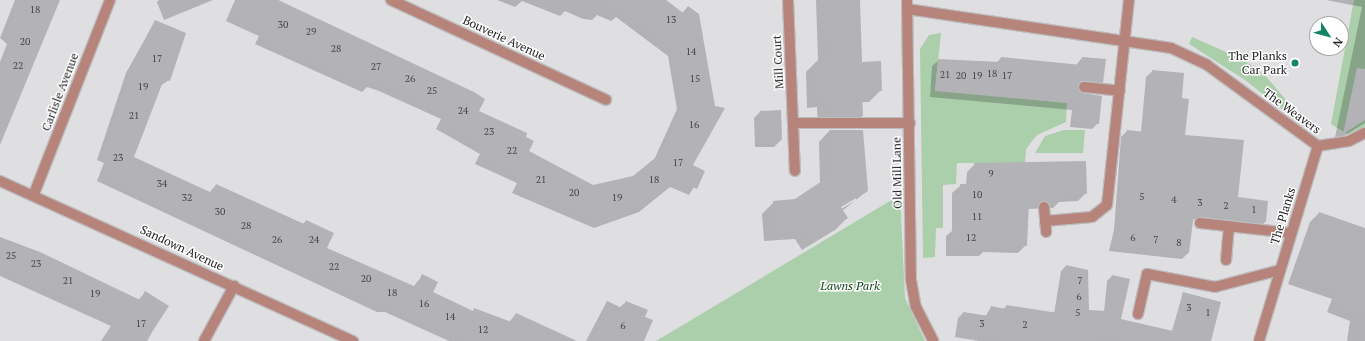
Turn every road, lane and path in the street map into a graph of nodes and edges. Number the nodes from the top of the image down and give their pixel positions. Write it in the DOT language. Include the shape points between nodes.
graph roads {
  1 [pos="110,0"];
  2 [pos="391,0"];
  3 [pos="788,0"];
  4 [pos="1129,0"];
  5 [pos="907,5"];
  6 [pos="1123,39"];
  7 [pos="1084,87"];
  8 [pos="1120,91"];
  9 [pos="606,100"];
  10 [pos="794,123"];
  11 [pos="910,123"];
  12 [pos="1365,133"];
  13 [pos="1318,146"];
  14 [pos="795,171"];
  15 [pos="0,181"];
  16 [pos="34,194"];
  17 [pos="1044,207"];
  18 [pos="1045,221"];
  19 [pos="1200,222"];
  20 [pos="1230,226"];
  21 [pos="1046,232"];
  22 [pos="1291,233"];
  23 [pos="1226,260"];
  24 [pos="1280,270"];
  25 [pos="234,286"];
  26 [pos="1138,314"];
  27 [pos="204,341"];
  28 [pos="353,341"];
  29 [pos="933,341"];
  30 [pos="1259,341"];
  1 -- 16 [label="street, Carlisle Avenue"];
  2 -- 9 [label="street, Bouverie Avenue"];
  3 -- 10 [label="street, Mill Court"];
  4 -- 6 [label="street"];
  5 -- 6 [label="street, The Weavers"];
  5 -- 11 [label="street, Old Mill Lane"];
  6 -- 8 [label="street"];
  6 -- 13 [label="street, The Weavers" via="1171,48 1201,62"];
  7 -- 8 [label="street"];
  8 -- 18 [label="street" via="1108,205 1092,217"];
  10 -- 11 [label="street"];
  10 -- 14 [label="street, Mill Court"];
  11 -- 29 [label="street, Old Mill Lane" via="911,280 916,307"];
  12 -- 13 [label="street" via="1349,141"];
  13 -- 22 [label="street, The Planks"];
  15 -- 16 [label="street, Sandown Avenue"];
  16 -- 25 [label="street, Sandown Avenue"];
  17 -- 18 [label="street"];
  18 -- 21 [label="street"];
  19 -- 20 [label="street"];
  20 -- 22 [label="street"];
  20 -- 23 [label="street"];
  22 -- 24 [label="street, The Planks"];
  24 -- 26 [label="street" via="1223,287 1148,274"];
  24 -- 30 [label="street, The Planks"];
  25 -- 27 [label="street"];
  25 -- 28 [label="street, Sandown Avenue"];
}
